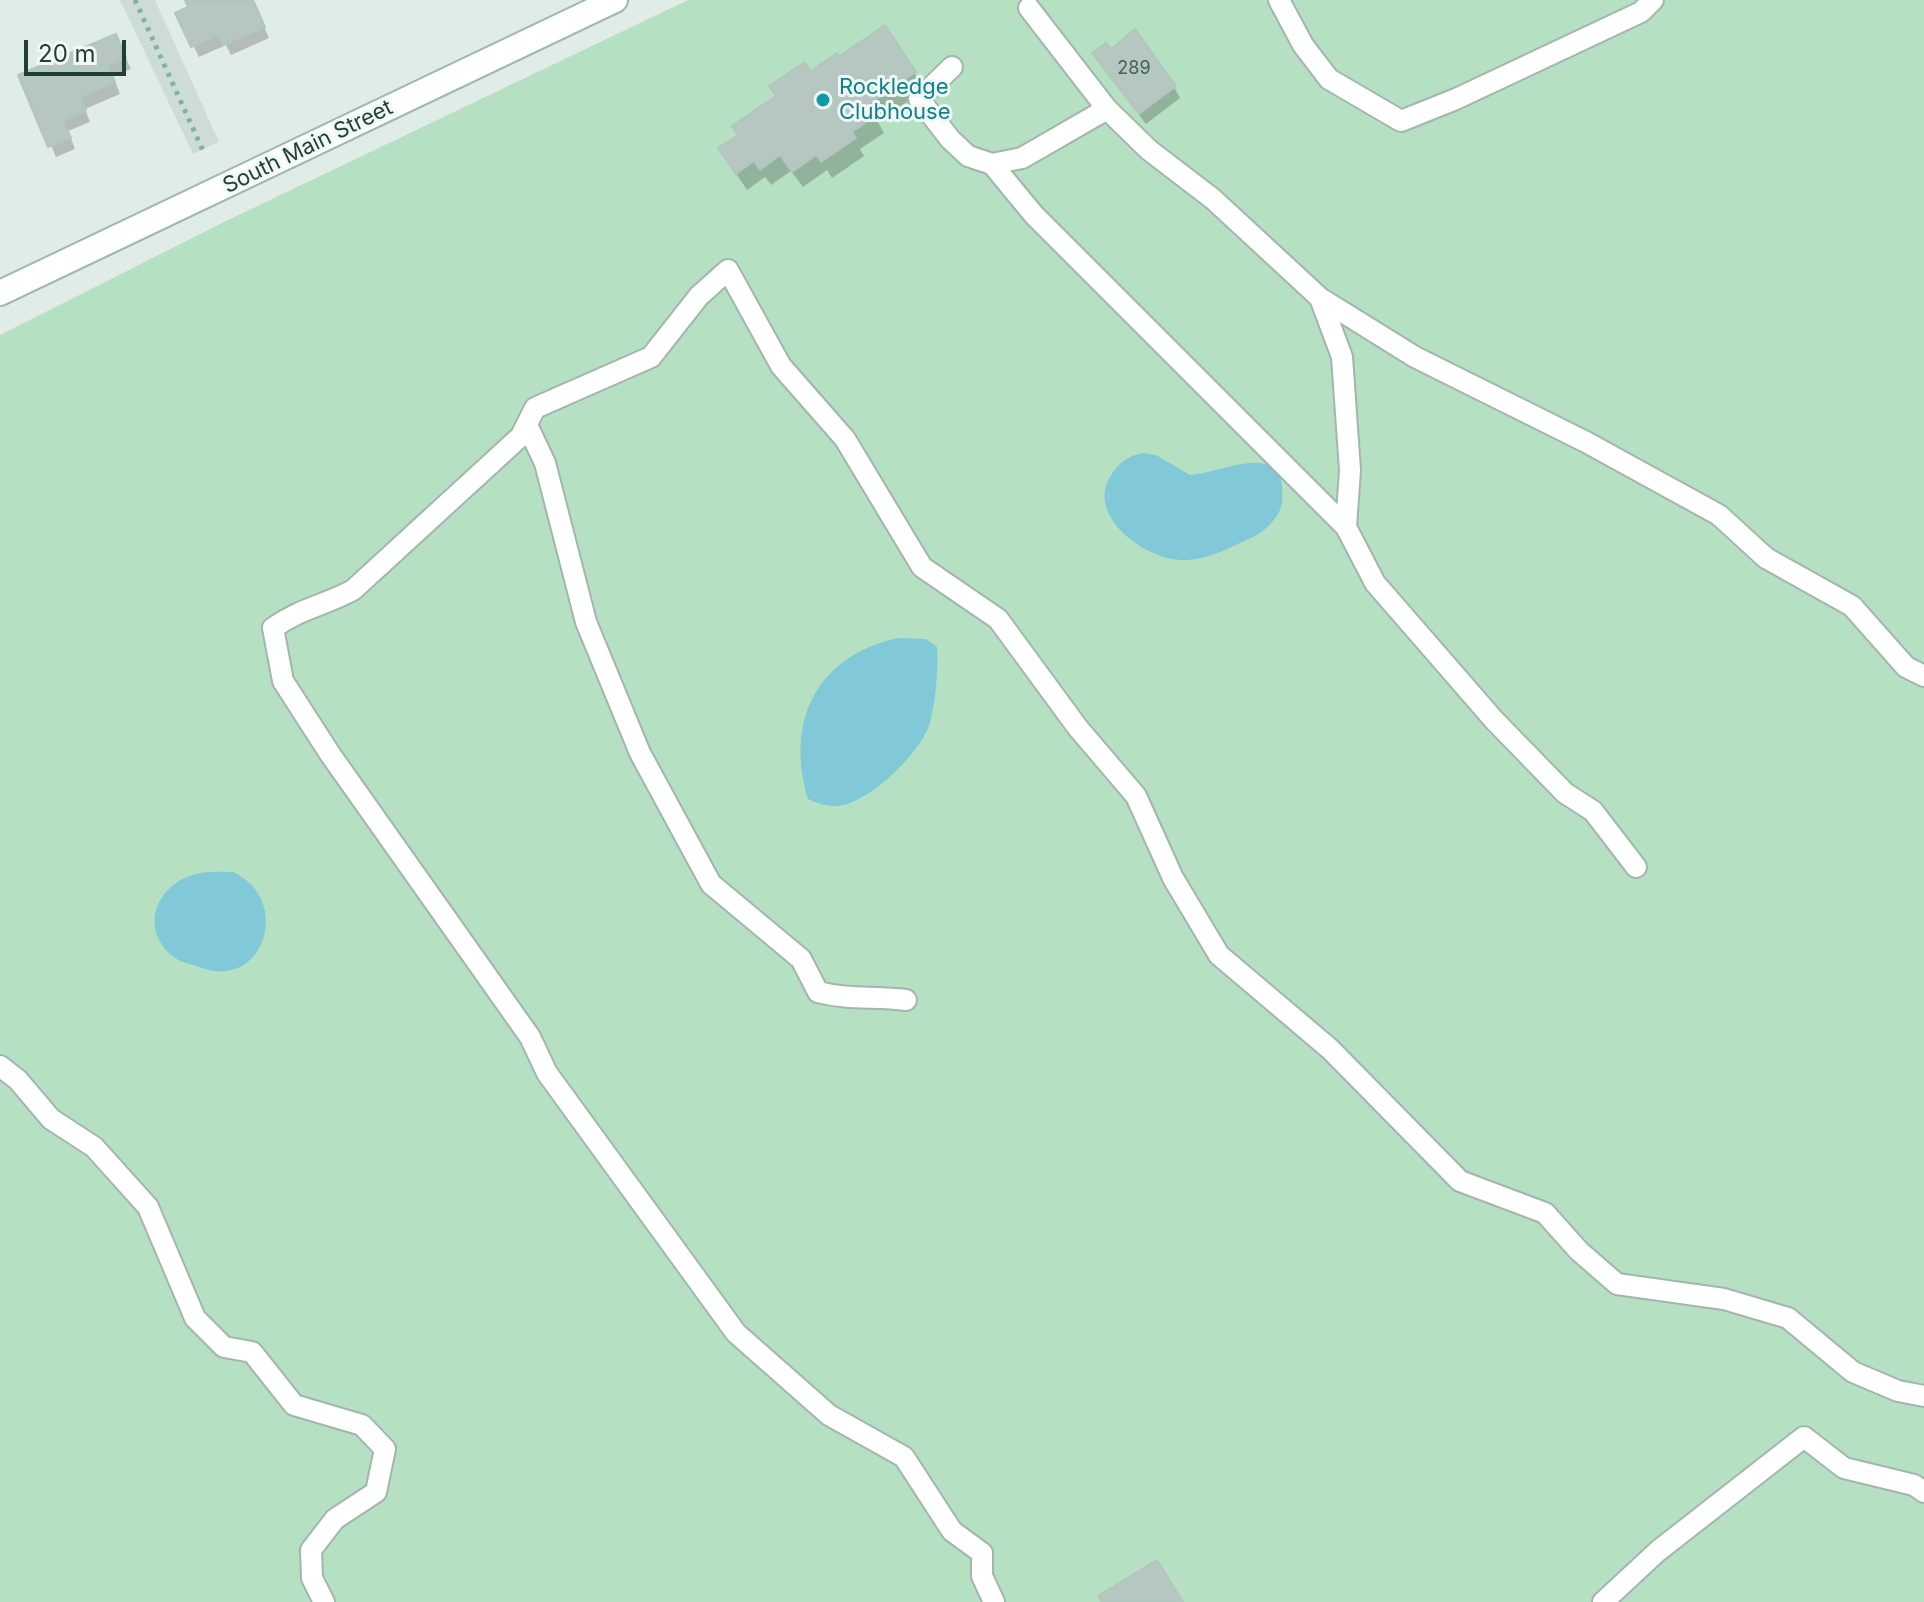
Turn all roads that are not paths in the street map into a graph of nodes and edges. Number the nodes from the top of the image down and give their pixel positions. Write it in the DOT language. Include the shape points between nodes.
graph roads {
  1 [pos="615,0"];
  2 [pos="1279,0"];
  3 [pos="1653,0"];
  4 [pos="1029,8"];
  5 [pos="952,67"];
  6 [pos="1107,109"];
  7 [pos="992,164"];
  8 [pos="0,293"];
  9 [pos="1320,298"];
  10 [pos="527,425"];
  11 [pos="1346,527"];
  12 [pos="1924,676"];
  13 [pos="1636,867"];
  14 [pos="906,1000"];
  15 [pos="0,1066"];
  16 [pos="1924,1396"];
  17 [pos="1924,1492"];
  18 [pos="324,1602"];
  19 [pos="994,1602"];
  20 [pos="1603,1602"];
  1 -- 8 [label="main road, South Main Street"];
  2 -- 3 [label="lane" via="1329,79 1401,121 1641,12"];
  4 -- 6 [label="lane"];
  5 -- 7 [label="lane" via="919,99 968,156"];
  6 -- 7 [label="lane" via="1022,158"];
  6 -- 9 [label="lane"];
  7 -- 11 [label="lane" via="1034,215"];
  9 -- 11 [label="lane" via="1342,357 1350,470"];
  9 -- 12 [label="lane" via="1415,357 1719,515 1766,558 1852,606 1906,667"];
  10 -- 14 [label="lane" via="545,463 586,622 619,706 711,884 801,959 818,992 846,1000"];
  10 -- 16 [label="lane" via="535,408 651,357 699,296 728,270 781,366 845,439 922,567 998,619 1136,796 1173,878 1219,955 1330,1049 1460,1181 1545,1213 1617,1284 1724,1299 1788,1318 1853,1372"];
  10 -- 19 [label="lane" via="353,590 327,604 296,611 273,628 283,681 530,1037 547,1073 736,1333 829,1415 904,1457 952,1531 982,1553 982,1576"];
  11 -- 13 [label="lane" via="1375,583 1494,720 1565,793 1593,811"];
  15 -- 18 [label="lane" via="51,1119 94,1147 148,1207 195,1318 224,1347 252,1352 294,1405 362,1425 385,1449 376,1492 335,1519 311,1550 312,1578"];
  17 -- 20 [label="lane" via="1844,1468 1804,1437 1658,1551"];
}
